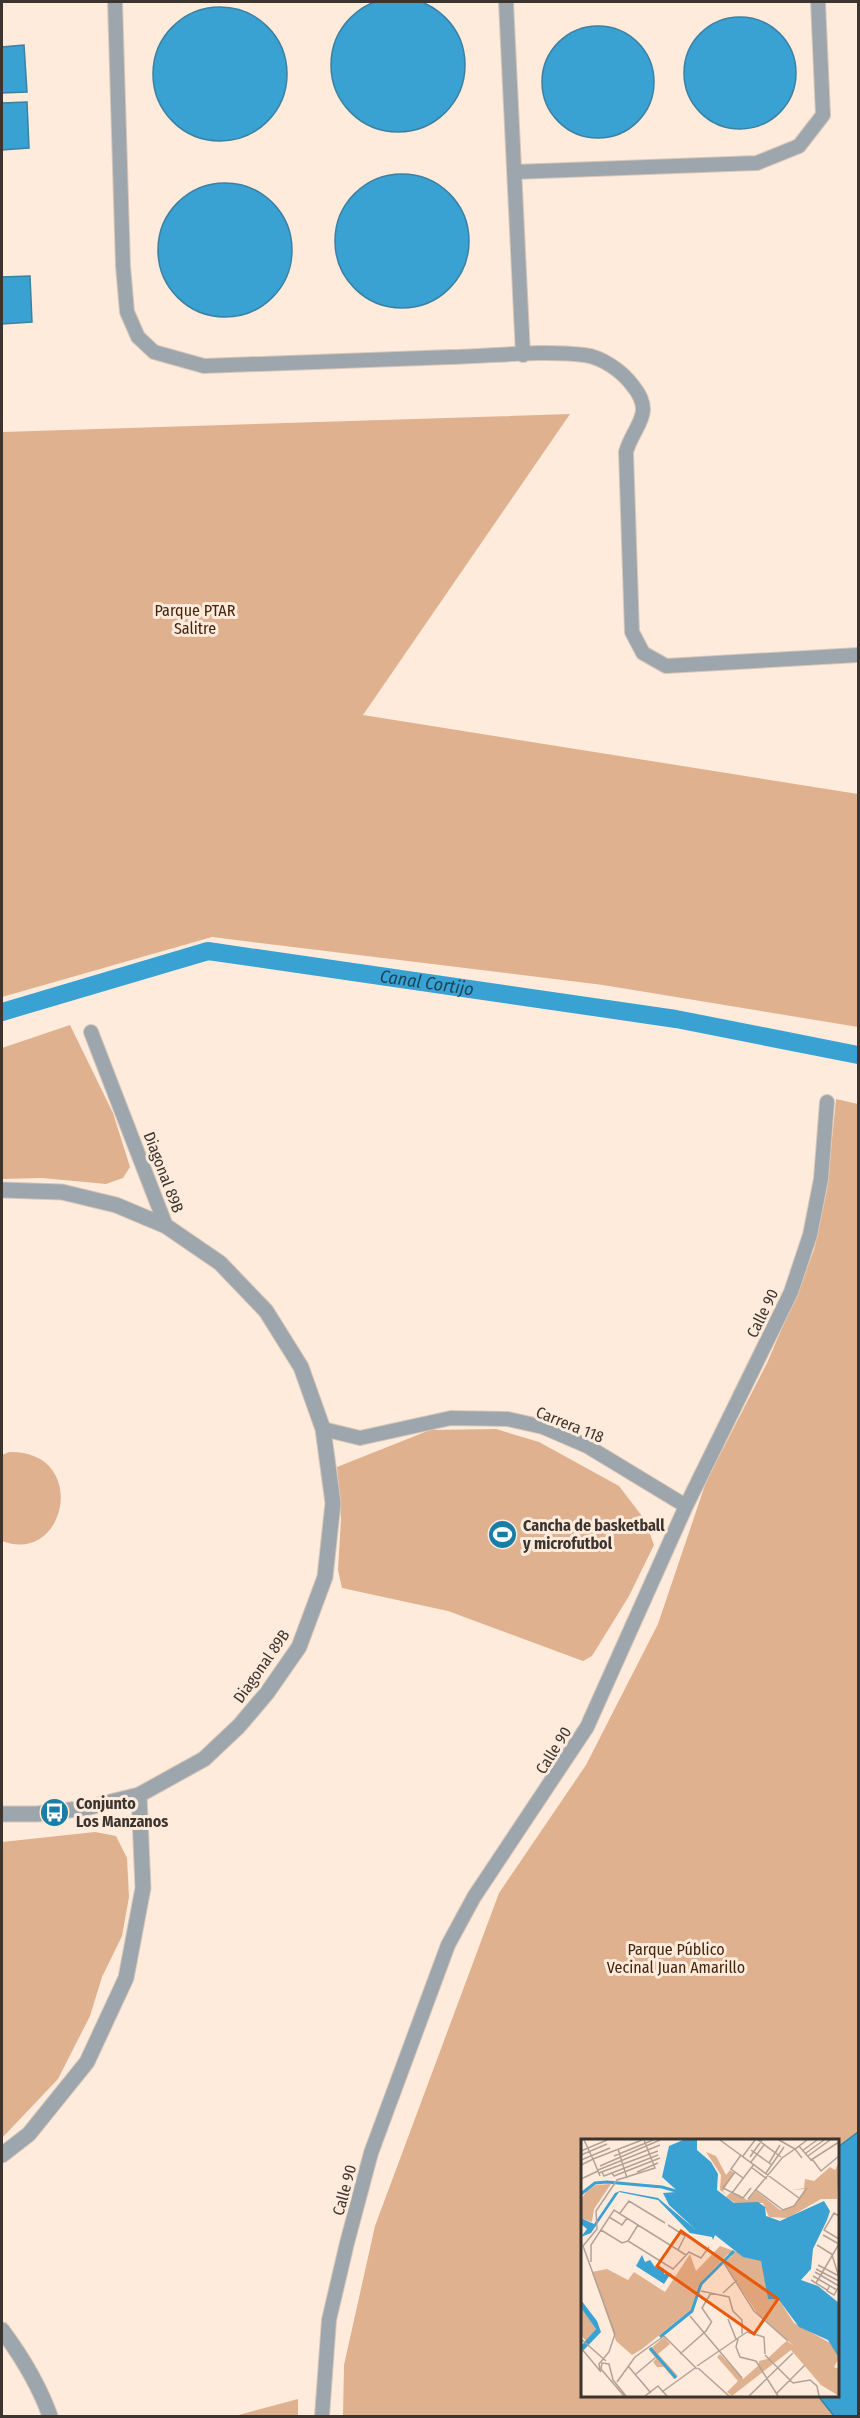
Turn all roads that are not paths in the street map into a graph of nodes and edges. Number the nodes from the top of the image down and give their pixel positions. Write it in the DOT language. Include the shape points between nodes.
graph roads {
  1 [pos="115,2"];
  2 [pos="506,2"];
  3 [pos="818,2"];
  4 [pos="514,172"];
  5 [pos="523,354"];
  6 [pos="858,655"];
  7 [pos="91,1032"];
  8 [pos="827,1102"];
  9 [pos="2,1190"];
  10 [pos="166,1226"];
  11 [pos="324,1429"];
  12 [pos="686,1506"];
  13 [pos="139,1795"];
  14 [pos="2,1814"];
  15 [pos="2,2155"];
  16 [pos="2,2330"];
  17 [pos="50,2416"];
  18 [pos="322,2416"];
  1 -- 5 [label="street" via="127,312 138,337 154,352 204,366"];
  2 -- 4 [label="street"];
  3 -- 4 [label="street" via="823,115 799,146 758,163"];
  4 -- 5 [label="street"];
  5 -- 6 [label="street" via="586,355 608,363 634,386 641,402 642,421 630,436 626,452 632,632 643,653 666,666"];
  7 -- 10 [label="street, Diagonal 89B"];
  8 -- 12 [label="street, Calle 90" via="821,1179 810,1235 791,1292"];
  9 -- 10 [label="street" via="63,1192 116,1205"];
  10 -- 11 [label="street, Diagonal 89B" via="220,1263 266,1311 301,1367"];
  11 -- 12 [label="street, Carrera 118" via="360,1438 451,1418 508,1419 543,1427 587,1446"];
  11 -- 13 [label="street, Diagonal 89B" via="333,1503 325,1577 299,1647 253,1710 204,1760"];
  12 -- 18 [label="street, Calle 90" via="587,1727 474,1898 448,1945 371,2153 329,2320"];
  13 -- 14 [label="street, Diagonal 89B" via="86,1808"];
  13 -- 15 [label="street" via="143,1888 126,1978 87,2062 29,2134"];
  16 -- 17 [label="street" via="20,2354"];
}
